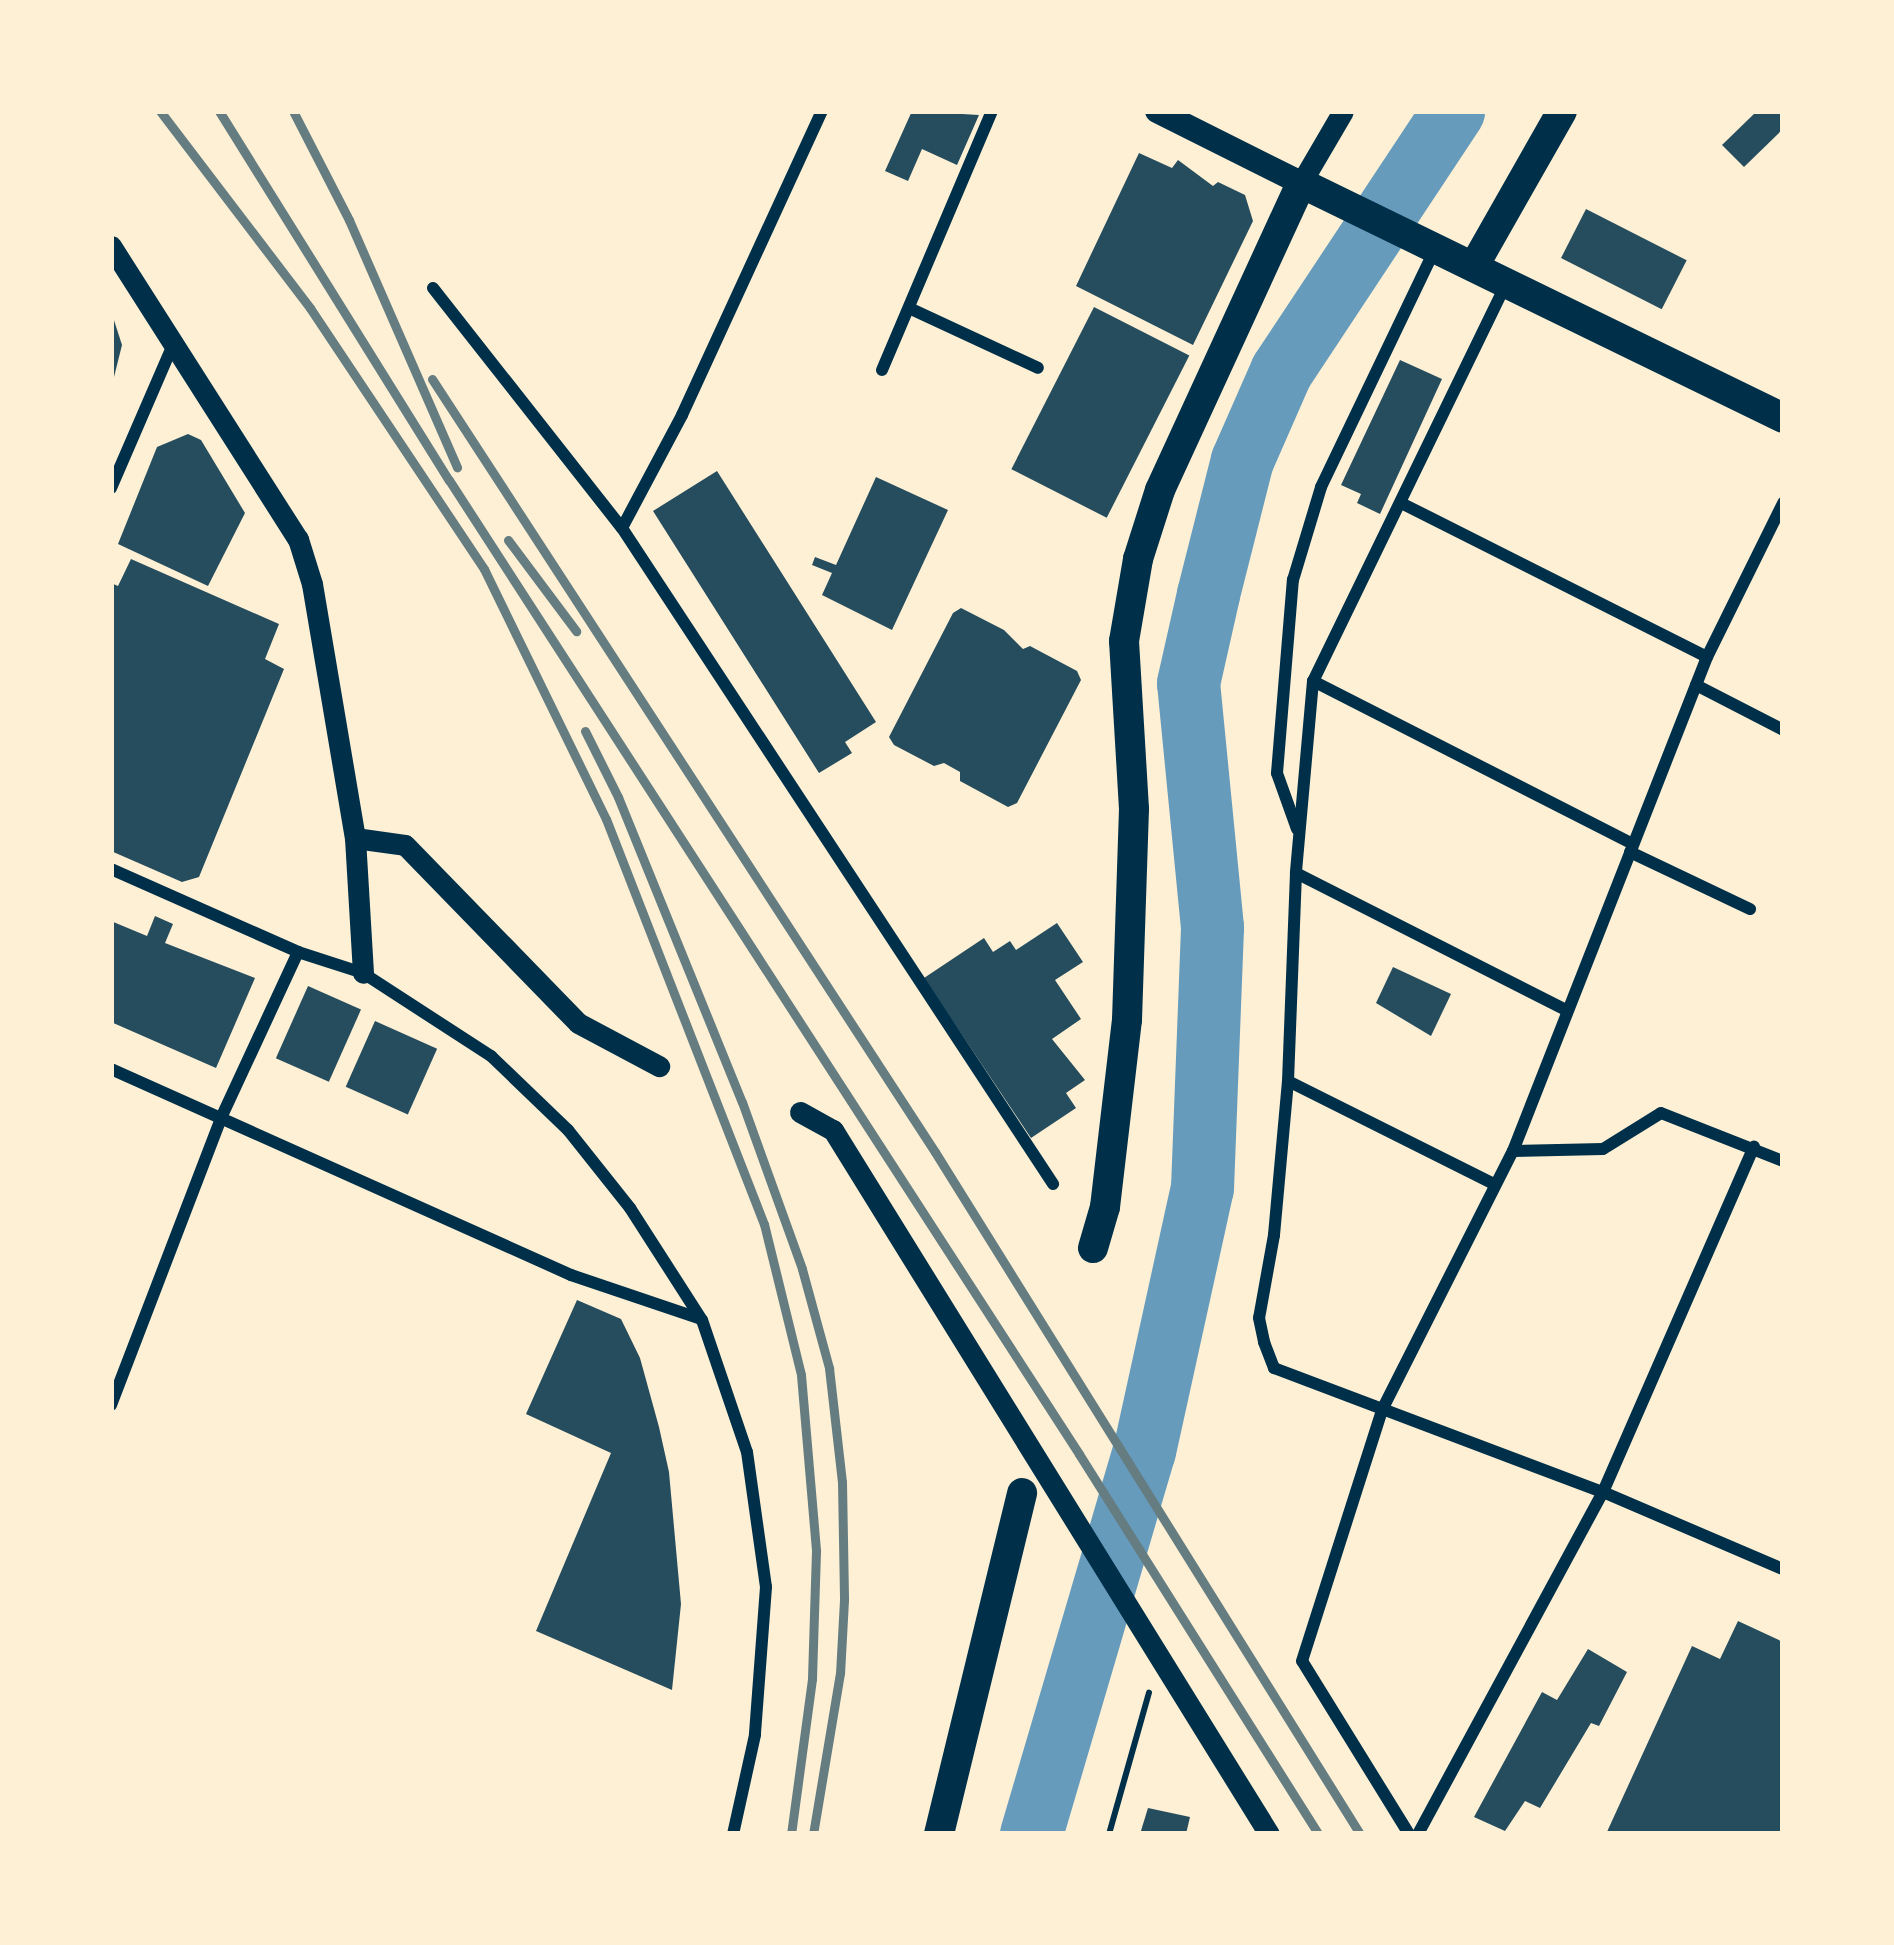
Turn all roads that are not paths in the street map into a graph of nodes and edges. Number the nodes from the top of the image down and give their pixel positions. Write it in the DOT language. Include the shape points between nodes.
graph roads {
  1 [pos="822,111"];
  2 [pos="992,111"];
  3 [pos="1157,111"];
  4 [pos="1343,111"];
  5 [pos="1562,111"];
  6 [pos="1314,189"];
  7 [pos="111,246"];
  8 [pos="1437,247"];
  9 [pos="1474,266"];
  10 [pos="1506,284"];
  11 [pos="433,288"];
  12 [pos="909,308"];
  13 [pos="172,347"];
  14 [pos="1038,368"];
  15 [pos="882,370"];
  16 [pos="1783,418"];
  17 [pos="111,488"];
  18 [pos="1783,503"];
  19 [pos="1403,504"];
  20 [pos="622,528"];
  21 [pos="1707,657"];
  22 [pos="1313,681"];
  23 [pos="1696,685"];
  24 [pos="1783,730"];
  25 [pos="1299,835"];
  26 [pos="355,838"];
  27 [pos="1631,848"];
  28 [pos="111,869"];
  29 [pos="1296,873"];
  30 [pos="1750,909"];
  31 [pos="298,952"];
  32 [pos="363,973"];
  33 [pos="1566,1010"];
  34 [pos="659,1066"];
  35 [pos="111,1069"];
  36 [pos="1288,1081"];
  37 [pos="800,1112"];
  38 [pos="221,1118"];
  39 [pos="1754,1147"];
  40 [pos="1513,1151"];
  41 [pos="1783,1161"];
  42 [pos="1053,1184"];
  43 [pos="1494,1184"];
  44 [pos="1093,1248"];
  45 [pos="702,1319"];
  46 [pos="111,1405"];
  47 [pos="1382,1410"];
  48 [pos="1603,1492"];
  49 [pos="1022,1493"];
  50 [pos="1783,1570"];
  51 [pos="733,1834"];
  52 [pos="939,1834"];
  53 [pos="1269,1834"];
  54 [pos="1409,1834"];
  55 [pos="1418,1834"];
  1 -- 20 [label="street"];
  2 -- 12 [label="street"];
  3 -- 6 [label="main road"];
  4 -- 6 [label="street"];
  5 -- 9 [label="main road"];
  6 -- 8 [label="main road"];
  6 -- 44 [label="main road" via="1160,490 1138,559 1124,641 1134,808 1127,1020"];
  7 -- 13 [label="street"];
  8 -- 9 [label="main road"];
  8 -- 25 [label="street" via="1321,487 1293,580 1277,773"];
  9 -- 10 [label="main road"];
  10 -- 16 [label="main road"];
  10 -- 19 [label="street"];
  11 -- 20 [label="street"];
  12 -- 14 [label="street"];
  12 -- 15 [label="street"];
  13 -- 17 [label="street"];
  13 -- 26 [label="street" via="298,539"];
  18 -- 21 [label="street"];
  19 -- 21 [label="street"];
  19 -- 22 [label="street"];
  20 -- 42 [label="street"];
  21 -- 23 [label="street"];
  22 -- 25 [label="street"];
  22 -- 27 [label="street"];
  23 -- 24 [label="street"];
  23 -- 27 [label="street"];
  25 -- 29 [label="street"];
  26 -- 32 [label="street"];
  26 -- 34 [label="street" via="405,845 578,1023"];
  27 -- 30 [label="street"];
  27 -- 33 [label="street"];
  28 -- 31 [label="street"];
  29 -- 33 [label="street"];
  29 -- 36 [label="street"];
  31 -- 32 [label="street"];
  31 -- 38 [label="street"];
  32 -- 45 [label="street" via="491,1056 568,1130"];
  33 -- 40 [label="street"];
  35 -- 38 [label="street"];
  36 -- 43 [label="street"];
  36 -- 47 [label="street" via="1258,1318 1264,1342 1274,1368"];
  37 -- 53 [label="street" via="833,1130"];
  38 -- 45 [label="street" via="571,1275"];
  38 -- 46 [label="street"];
  39 -- 40 [label="street" via="1661,1114 1603,1149"];
  39 -- 41 [label="street"];
  39 -- 48 [label="street"];
  40 -- 43 [label="street"];
  43 -- 47 [label="street"];
  45 -- 51 [label="street" via="747,1452 766,1586 754,1735"];
  47 -- 48 [label="street"];
  47 -- 54 [label="street" via="1302,1661"];
  48 -- 50 [label="street"];
  48 -- 55 [label="street"];
  49 -- 52 [label="main road"];
}
